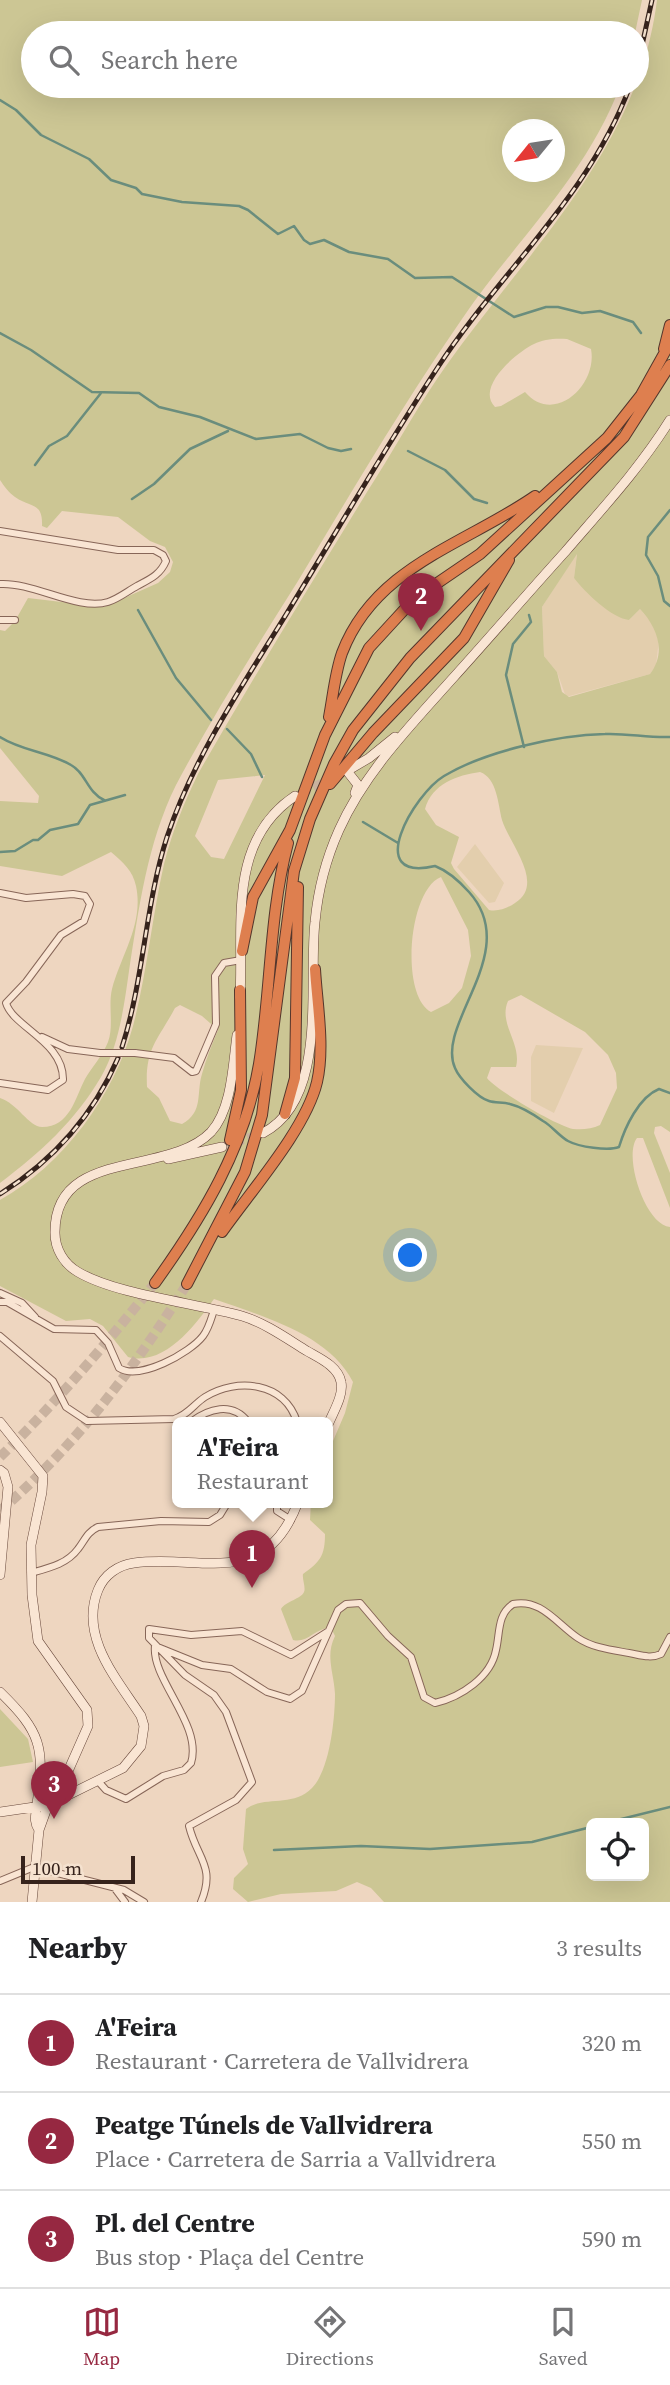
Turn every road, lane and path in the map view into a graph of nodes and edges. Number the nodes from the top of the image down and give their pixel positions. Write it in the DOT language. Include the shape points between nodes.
graph roads {
  1 [pos="670,325"];
  2 [pos="670,343"];
  3 [pos="667,360"];
  4 [pos="670,420"];
  5 [pos="566,475"];
  6 [pos="0,531"];
  7 [pos="517,546"];
  8 [pos="0,584"];
  9 [pos="0,620"];
  10 [pos="15,620"];
  11 [pos="421,713"];
  12 [pos="326,735"];
  13 [pos="295,796"];
  14 [pos="319,796"];
  15 [pos="347,814"];
  16 [pos="295,817"];
  17 [pos="310,819"];
  18 [pos="0,893"];
  19 [pos="242,956"];
  20 [pos="315,969"];
  21 [pos="240,990"];
  22 [pos="40,1037"];
  23 [pos="0,1083"];
  24 [pos="285,1114"];
  25 [pos="212,1130"];
  26 [pos="263,1133"];
  27 [pos="142,1162"];
  28 [pos="180,1247"];
  29 [pos="203,1257"];
  30 [pos="155,1283"];
  31 [pos="187,1284"];
  32 [pos="0,1293"];
  33 [pos="0,1302"];
  34 [pos="213,1310"];
  35 [pos="40,1324"];
  36 [pos="0,1336"];
  37 [pos="177,1417"];
  38 [pos="198,1417"];
  39 [pos="241,1417"];
  40 [pos="295,1417"];
  41 [pos="331,1417"];
  42 [pos="172,1418"];
  43 [pos="167,1420"];
  44 [pos="0,1422"];
  45 [pos="172,1422"];
  46 [pos="0,1470"];
  47 [pos="224,1508"];
  48 [pos="277,1508"];
  49 [pos="296,1508"];
  50 [pos="291,1520"];
  51 [pos="31,1573"];
  52 [pos="0,1575"];
  53 [pos="327,1632"];
  54 [pos="670,1637"];
  55 [pos="155,1646"];
  56 [pos="0,1692"];
  57 [pos="98,1781"];
  58 [pos="51,1804"];
  59 [pos="37,1807"];
  60 [pos="0,1812"];
  61 [pos="39,1830"];
  62 [pos="33,1867"];
  63 [pos="0,1881"];
  64 [pos="114,1888"];
  65 [pos="32,1902"];
  66 [pos="125,1902"];
  67 [pos="144,1902"];
  68 [pos="201,1902"];
  1 -- 3 [label="highway"];
  2 -- 3 [label="highway"];
  3 -- 5 [label="highway" via="624,418"];
  3 -- 7 [label="highway" via="624,437"];
  4 -- 11 [label="main road" via="631,476"];
  5 -- 12 [label="highway" via="480,554 401,611 358,664"];
  5 -- 12 [label="highway" via="412,566 383,593 355,628 341,657"];
  6 -- 8 [label="street" via="118,550 155,550 166,561 161,572 148,580 96,604 18,583"];
  7 -- 14 [label="highway" via="464,638"];
  7 -- 14 [label="highway" via="377,699 348,739"];
  9 -- 10 [label="street"];
  11 -- 15 [label="main road" via="368,779"];
  11 -- 15 [label="main road" via="384,748 347,771 358,785"];
  12 -- 16 [label="highway"];
  13 -- 19 [label="main road" via="270,819 249,858 241,897"];
  14 -- 17 [label="highway"];
  15 -- 20 [label="main road" via="329,854 318,898"];
  16 -- 19 [label="highway" via="253,897"];
  16 -- 28 [label="highway" via="274,911 267,1007 250,1104 224,1174"];
  17 -- 24 [label="highway" via="297,889 295,1078"];
  17 -- 29 [label="highway" via="294,872 262,1115 245,1172"];
  18 -- 22 [label="street" via="26,898 74,894 86,896 90,904 84,921 61,935 6,1003 8,1011"];
  19 -- 21 [label="main road"];
  19 -- 22 [label="street, bridge" via="224,963 215,975 216,1024 196,1071 174,1058 68,1049"];
  20 -- 24 [label="main road" via="309,1051 302,1082"];
  20 -- 29 [label="highway" via="319,1061 314,1093 294,1131"];
  21 -- 25 [label="main road" via="229,1087"];
  21 -- 28 [label="highway" via="241,1090 234,1130"];
  22 -- 23 [label="street" via="63,1071 63,1080 48,1090"];
  24 -- 26 [label="main road"];
  25 -- 27 [label="main road" via="192,1144"];
  25 -- 27 [label="main road" via="214,1143 222,1147"];
  27 -- 34 [label="main road" via="91,1175 71,1189 56,1219 59,1251 74,1269 90,1278"];
  28 -- 30 [label="highway"];
  29 -- 31 [label="highway"];
  32 -- 35 [label="street" via="22,1303"];
  33 -- 35 [label="street"];
  34 -- 35 [label="street" via="202,1337 150,1369 132,1373 119,1368 108,1343 96,1331"];
  34 -- 41 [label="main road" via="270,1328 336,1371 342,1388"];
  36 -- 43 [label="street" via="53,1381 66,1406 88,1420"];
  37 -- 40 [label="street" via="207,1396 238,1384 271,1391 291,1407"];
  38 -- 39 [label="street" via="218,1408"];
  42 -- 43 [label="street"];
  43 -- 45 [label="street"];
  44 -- 51 [label="main road" via="43,1476"];
  46 -- 52 [label="main road" via="8,1487"];
  47 -- 51 [label="street" via="209,1522 98,1527 61,1563"];
  48 -- 50 [label="street"];
  49 -- 50 [label="main road"];
  50 -- 57 [label="main road" via="275,1542 243,1560 208,1565 135,1562 118,1567 103,1579 94,1605 96,1638 144,1726 136,1756"];
  51 -- 58 [label="main road" via="38,1641 87,1710 88,1727"];
  53 -- 54 [label="street" via="338,1610 360,1603 407,1652 424,1697 435,1703 462,1693 480,1678 496,1652 502,1617 513,1604 546,1611 593,1645 646,1657 661,1654"];
  53 -- 55 [label="street" via="290,1655 242,1631 191,1635 149,1629"];
  53 -- 55 [label="street" via="302,1691 290,1699 267,1692 231,1669 202,1665"];
  55 -- 57 [label="street" via="159,1667 184,1718 191,1763 126,1799"];
  55 -- 68 [label="street" via="214,1695 226,1712 252,1782 236,1800 189,1826 207,1865"];
  56 -- 59 [label="main road" via="33,1726 40,1759"];
  57 -- 58 [label="main road"];
  58 -- 59 [label="main road"];
  58 -- 61 [label="main road"];
  59 -- 60 [label="main road"];
  59 -- 61 [label="main road"];
  61 -- 62 [label="main road"];
  62 -- 63 [label="street"];
  62 -- 64 [label="street"];
  62 -- 65 [label="main road"];
  64 -- 66 [label="street"];
  64 -- 67 [label="street"];
}
